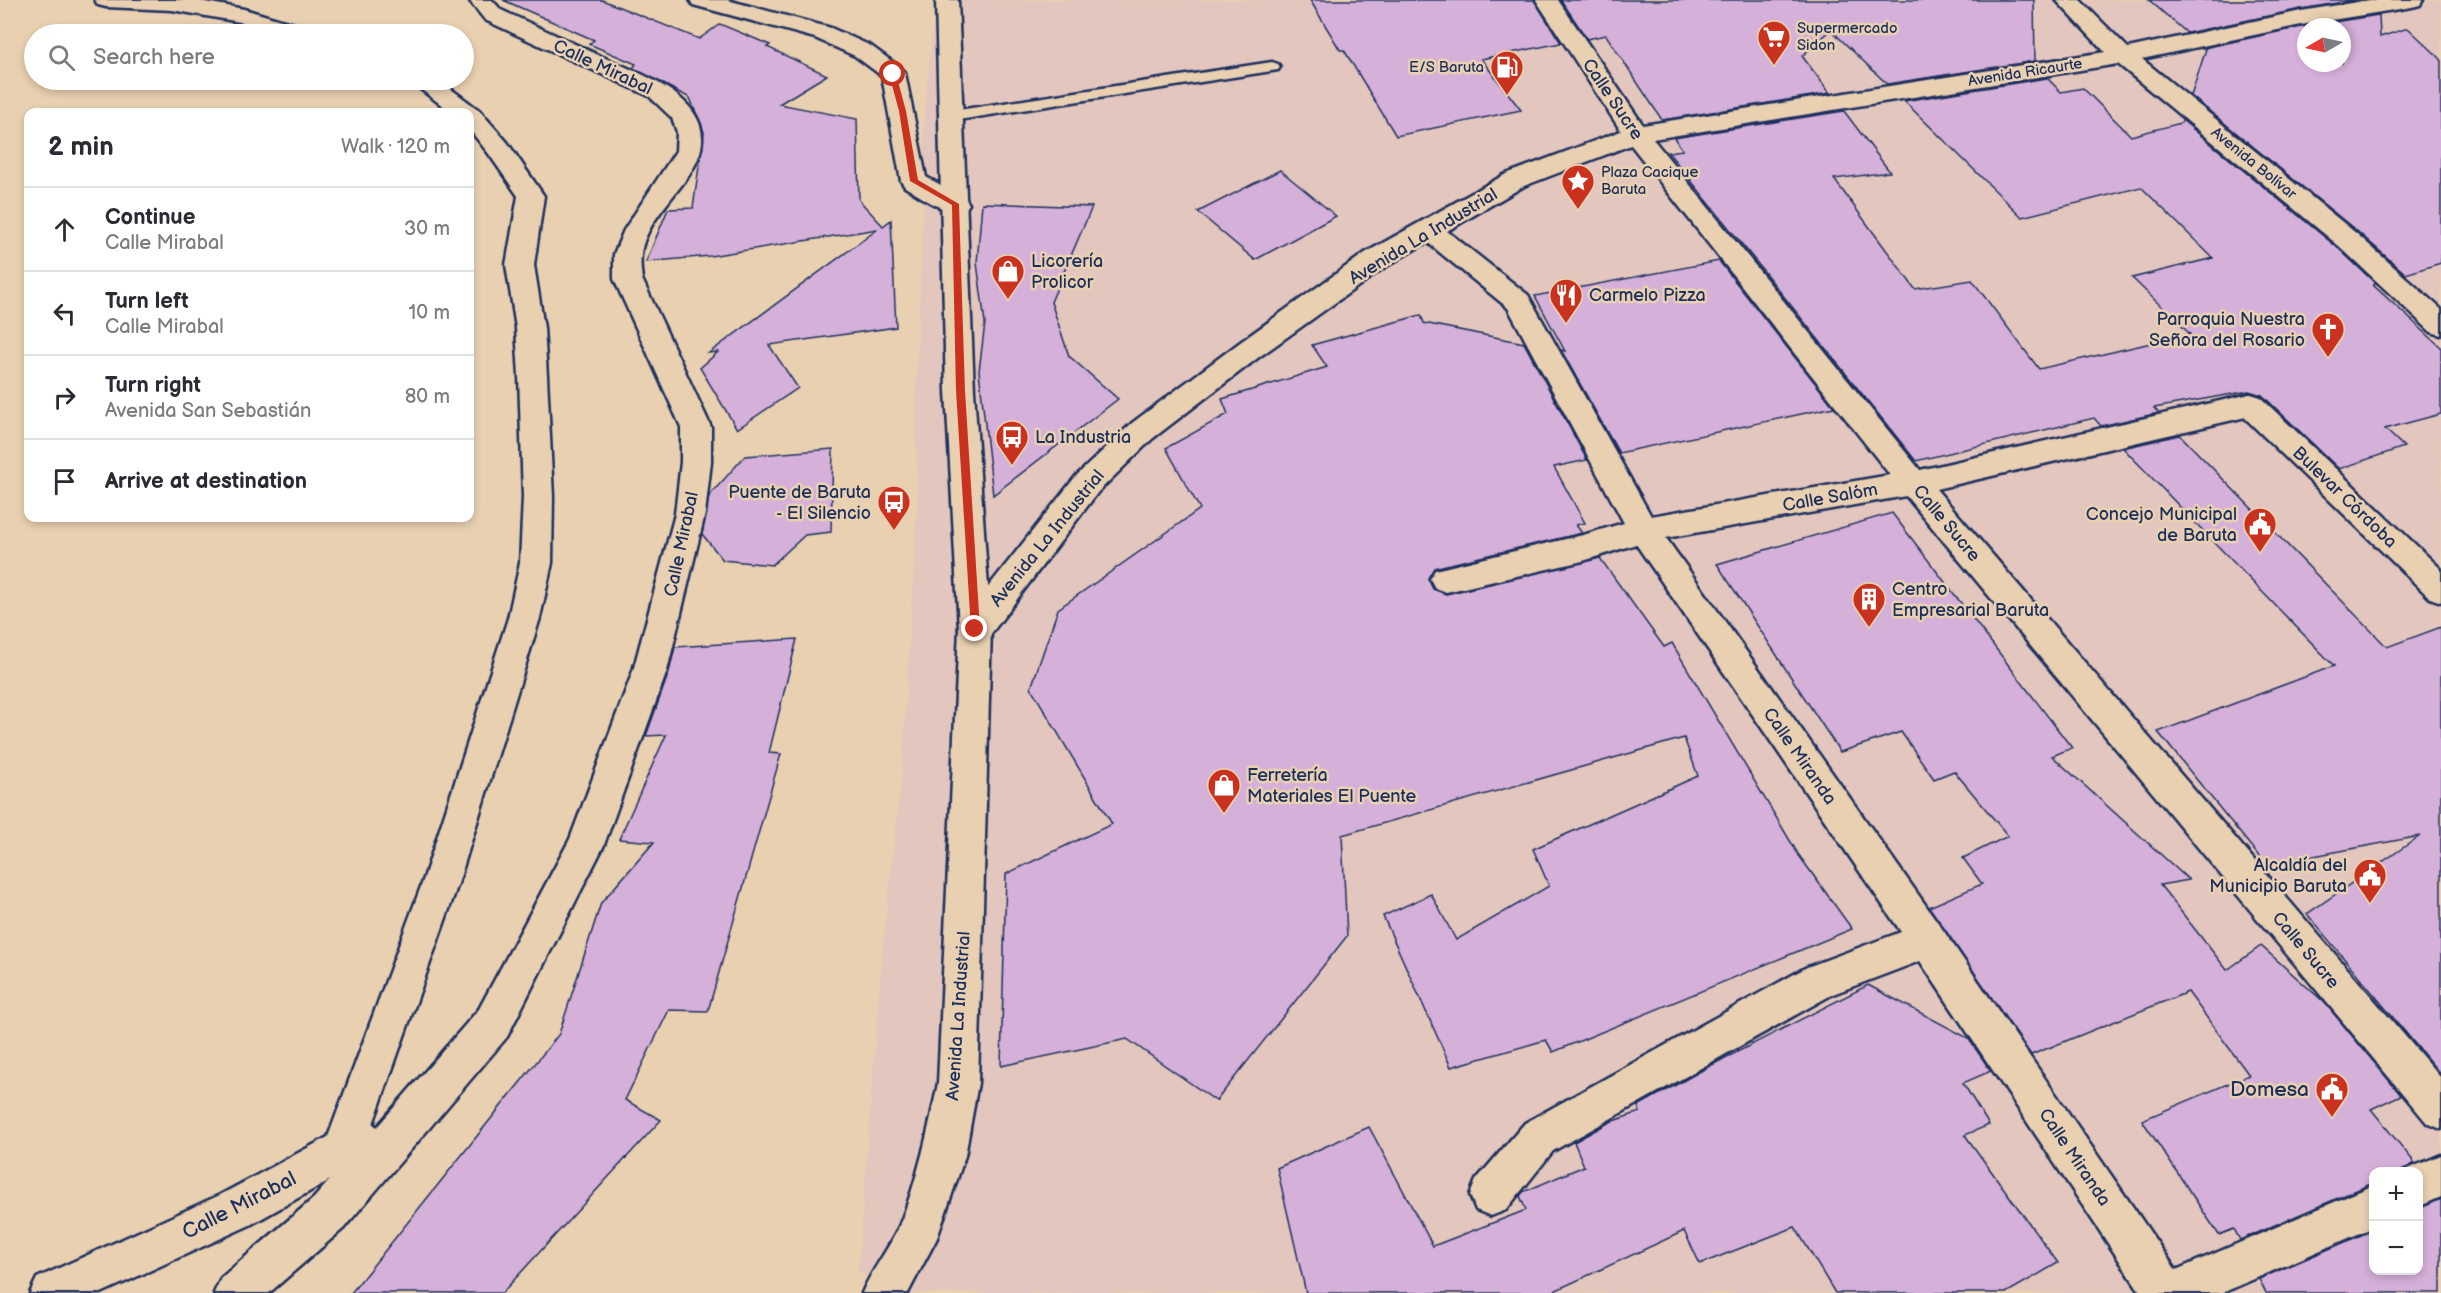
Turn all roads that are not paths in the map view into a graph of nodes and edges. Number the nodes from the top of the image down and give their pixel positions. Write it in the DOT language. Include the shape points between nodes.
graph roads {
  1 [pos="106,0"];
  2 [pos="480,0"];
  3 [pos="701,0"];
  4 [pos="947,0"];
  5 [pos="1546,0"];
  6 [pos="2067,0"];
  7 [pos="2412,0"];
  8 [pos="270,24"];
  9 [pos="2123,56"];
  10 [pos="1272,67"];
  11 [pos="437,90"];
  12 [pos="460,108"];
  13 [pos="952,116"];
  14 [pos="474,121"];
  15 [pos="1636,134"];
  16 [pos="956,204"];
  17 [pos="1430,230"];
  18 [pos="2441,325"];
  19 [pos="2250,405"];
  20 [pos="1913,483"];
  21 [pos="1643,530"];
  22 [pos="1446,579"];
  23 [pos="2441,589"];
  24 [pos="975,629"];
  25 [pos="1928,940"];
  26 [pos="421,1108"];
  27 [pos="2441,1109"];
  28 [pos="343,1150"];
  29 [pos="2441,1176"];
  30 [pos="2423,1184"];
  31 [pos="1491,1195"];
  32 [pos="2369,1208"];
  33 [pos="52,1293"];
  34 [pos="236,1293"];
  35 [pos="884,1293"];
  36 [pos="2166,1293"];
  37 [pos="2172,1293"];
  1 -- 8 [label="street" via="172,3"];
  2 -- 26 [label="street, Calle Mirabal" via="493,15 658,91 683,115 689,132 689,151 651,205 627,254 628,279 696,427 696,462 690,514 650,671 586,845 493,1023"];
  3 -- 16 [label="street" via="823,33 863,51 893,74 914,181"];
  4 -- 13 [label="street"];
  5 -- 15 [label="street, Calle Sucre"];
  6 -- 9 [label="street, Avenida Bolívar"];
  7 -- 9 [label="street, Avenida Ricaurte" via="2301,18"];
  9 -- 15 [label="street, Avenida Ricaurte"];
  9 -- 18 [label="street, Avenida Bolívar" via="2348,240"];
  10 -- 13 [label="lane"];
  11 -- 12 [label="street"];
  13 -- 16 [label="street"];
  14 -- 28 [label="street" via="531,196 520,265 533,376 538,497 536,563 524,618 441,881"];
  15 -- 17 [label="street, Avenida La Industrial" via="1515,180"];
  15 -- 20 [label="street, Calle Sucre"];
  16 -- 24 [label="street" via="960,391"];
  17 -- 21 [label="street, Calle Miranda" via="1518,302"];
  17 -- 24 [label="street, Avenida La Industrial" via="1375,260 1142,431 1087,484"];
  19 -- 20 [label="street, Calle Salóm"];
  19 -- 23 [label="street, Bulevar Córdoba"];
  20 -- 21 [label="street, Calle Salóm"];
  20 -- 27 [label="street, Calle Sucre"];
  21 -- 22 [label="street, Calle Salóm"];
  21 -- 25 [label="street, Calle Miranda"];
  24 -- 35 [label="street, Avenida La Industrial" via="958,1083 944,1156 916,1238"];
  25 -- 31 [label="street" via="1821,980 1539,1137"];
  25 -- 36 [label="street, Calle Miranda"];
  26 -- 28 [label="street, Calle Mirabal"];
  26 -- 34 [label="street, Calle Mirabal" via="329,1213"];
  28 -- 33 [label="street, Calle Mirabal" via="235,1210"];
  29 -- 30 [label="street"];
  32 -- 37 [label="street"];
}
